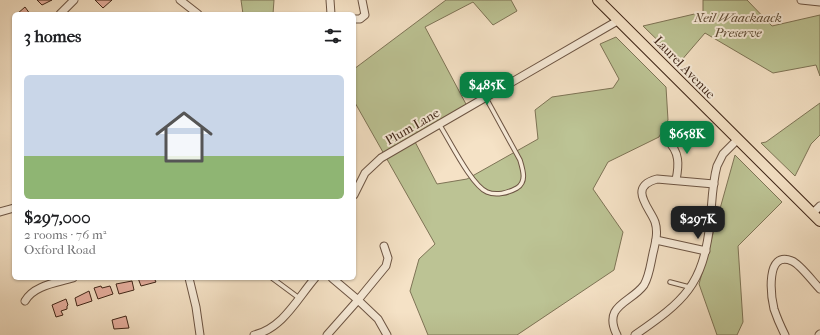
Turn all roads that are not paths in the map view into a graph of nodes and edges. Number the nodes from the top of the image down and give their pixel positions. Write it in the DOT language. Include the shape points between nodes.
graph roads {
  1 [pos="74,0"];
  2 [pos="180,0"];
  3 [pos="330,0"];
  4 [pos="362,0"];
  5 [pos="599,0"];
  6 [pos="801,0"];
  7 [pos="817,1"];
  8 [pos="62,12"];
  9 [pos="195,12"];
  10 [pos="331,12"];
  11 [pos="356,20"];
  12 [pos="619,20"];
  13 [pos="485,96"];
  14 [pos="439,124"];
  15 [pos="667,140"];
  16 [pos="737,140"];
  17 [pos="676,180"];
  18 [pos="714,184"];
  19 [pos="356,190"];
  20 [pos="12,209"];
  21 [pos="816,209"];
  22 [pos="0,212"];
  23 [pos="820,221"];
  24 [pos="656,240"];
  25 [pos="384,246"];
  26 [pos="706,251"];
  27 [pos="67,280"];
  28 [pos="189,280"];
  29 [pos="275,280"];
  30 [pos="313,280"];
  31 [pos="334,280"];
  32 [pos="670,282"];
  33 [pos="690,288"];
  34 [pos="820,289"];
  35 [pos="299,298"];
  36 [pos="358,300"];
  37 [pos="25,301"];
  38 [pos="200,335"];
  39 [pos="254,335"];
  40 [pos="327,335"];
  41 [pos="387,335"];
  42 [pos="617,335"];
  43 [pos="635,335"];
  44 [pos="785,335"];
  1 -- 8 [label="street"];
  2 -- 9 [label="street"];
  3 -- 10 [label="street"];
  4 -- 11 [label="street" via="365,15"];
  5 -- 12 [label="main road, Laurel Avenue"];
  6 -- 7 [label="street"];
  12 -- 13 [label="street, Plum Lane"];
  12 -- 16 [label="main road, Laurel Avenue"];
  13 -- 14 [label="street, Plum Lane"];
  13 -- 14 [label="lane" via="520,160 523,179 520,186 510,192 487,192 478,185"];
  14 -- 19 [label="street, Plum Lane" via="377,161 363,176"];
  15 -- 17 [label="street" via="678,158"];
  16 -- 18 [label="street" via="723,154"];
  16 -- 21 [label="main road, Laurel Avenue"];
  17 -- 18 [label="street"];
  17 -- 24 [label="street" via="652,180 643,191 642,202 655,223"];
  18 -- 26 [label="street"];
  20 -- 22 [label="street"];
  21 -- 23 [label="main road, Laurel Avenue"];
  24 -- 26 [label="street"];
  24 -- 42 [label="street" via="646,282 616,310 613,323"];
  25 -- 36 [label="street" via="388,258 386,266"];
  26 -- 33 [label="street" via="702,266"];
  27 -- 37 [label="street" via="36,290"];
  28 -- 38 [label="street"];
  29 -- 35 [label="lane"];
  30 -- 35 [label="street"];
  31 -- 36 [label="street"];
  32 -- 33 [label="lane"];
  33 -- 43 [label="street" via="668,312"];
  34 -- 44 [label="street" via="793,261 781,260 774,265 771,273 774,305"];
  35 -- 39 [label="street" via="281,320"];
  36 -- 40 [label="street"];
  36 -- 41 [label="street" via="378,319"];
}
